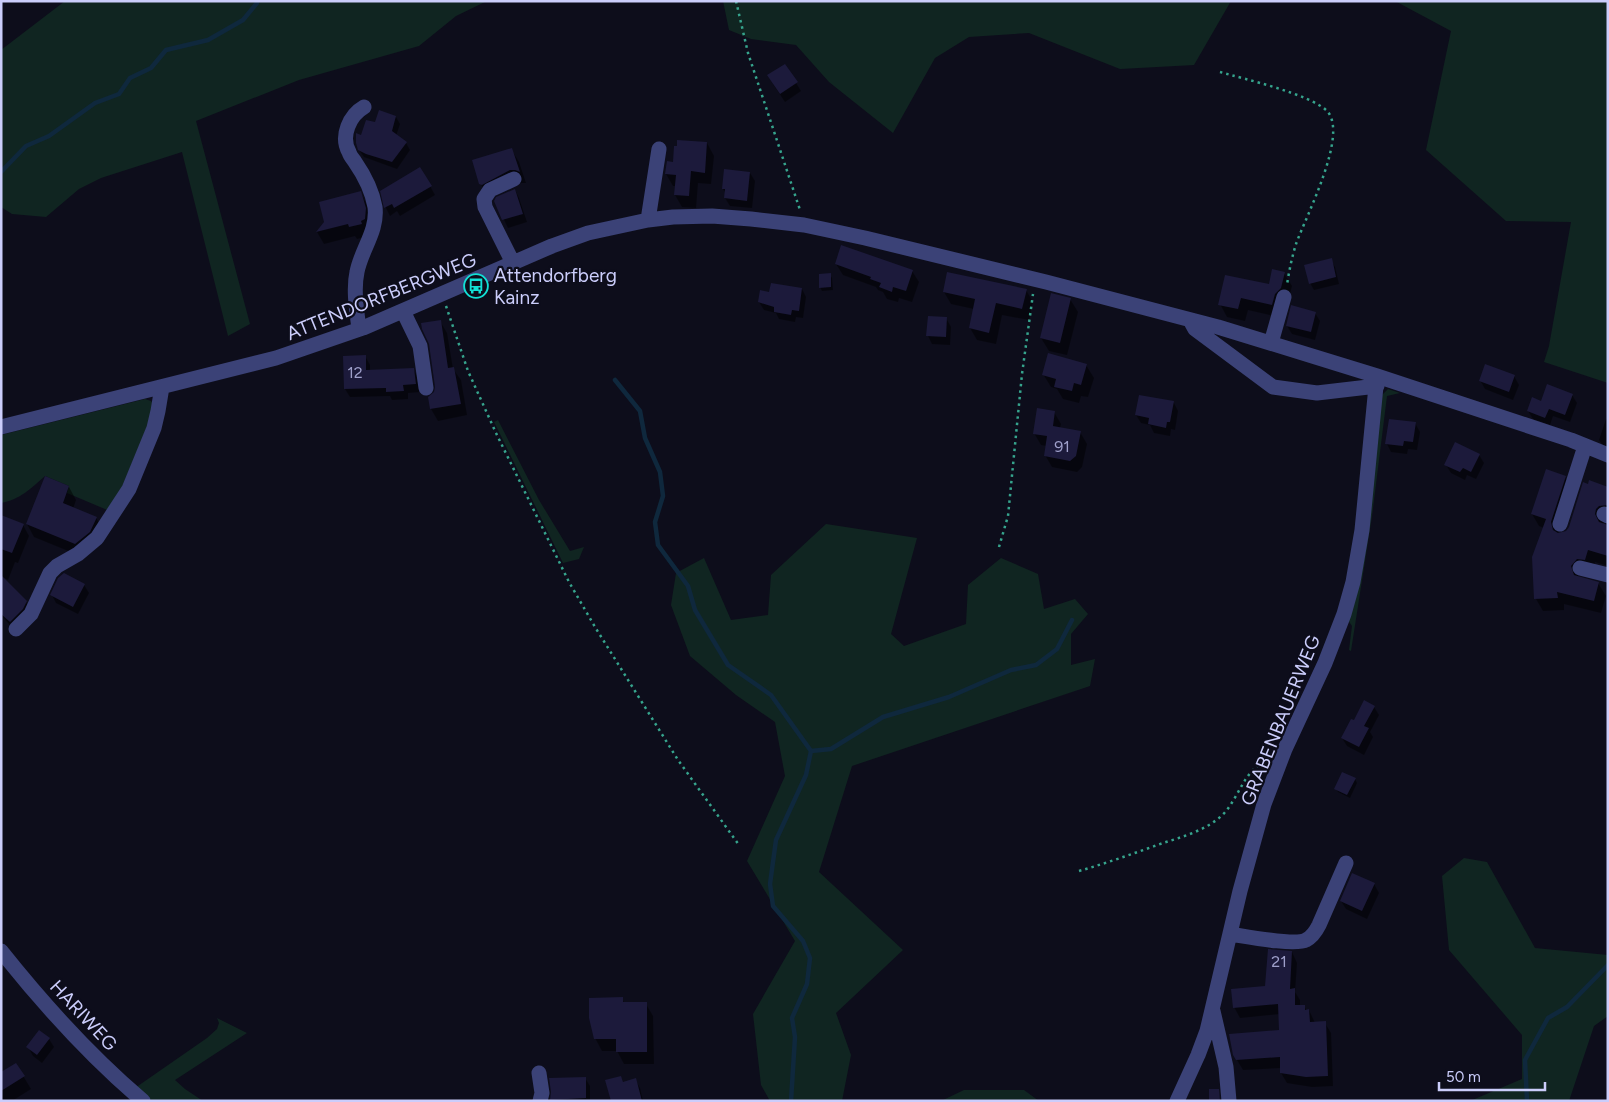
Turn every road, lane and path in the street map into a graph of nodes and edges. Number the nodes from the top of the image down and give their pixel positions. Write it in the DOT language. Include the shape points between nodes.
graph roads {
  1 [pos="736,1"];
  2 [pos="1220,72"];
  3 [pos="364,107"];
  4 [pos="659,149"];
  5 [pos="514,179"];
  6 [pos="648,220"];
  7 [pos="804,225"];
  8 [pos="513,263"];
  9 [pos="1034,279"];
  10 [pos="442,294"];
  11 [pos="1284,297"];
  12 [pos="404,311"];
  13 [pos="1190,320"];
  14 [pos="359,329"];
  15 [pos="1271,343"];
  16 [pos="1377,381"];
  17 [pos="162,387"];
  18 [pos="426,388"];
  19 [pos="1,427"];
  20 [pos="1586,446"];
  21 [pos="1608,455"];
  22 [pos="1560,524"];
  23 [pos="999,547"];
  24 [pos="1580,568"];
  25 [pos="1608,575"];
  26 [pos="16,629"];
  27 [pos="1281,760"];
  28 [pos="739,845"];
  29 [pos="1346,863"];
  30 [pos="1079,871"];
  31 [pos="1230,934"];
  32 [pos="1,951"];
  33 [pos="1213,1010"];
  34 [pos="539,1073"];
  35 [pos="143,1101"];
  36 [pos="540,1101"];
  37 [pos="1176,1101"];
  38 [pos="1229,1101"];
  1 -- 7 [label="path" via="748,53"];
  2 -- 11 [label="path" via="1317,103 1334,123 1333,147 1296,246"];
  3 -- 14 [label="street" via="350,120 346,132 348,152 364,176 375,207 374,226 357,272"];
  4 -- 6 [label="street"];
  5 -- 8 [label="street" via="490,190 484,199"];
  6 -- 7 [label="street, ATTENDORFBERGWEG" via="712,216"];
  6 -- 8 [label="street, ATTENDORFBERGWEG" via="588,233"];
  7 -- 9 [label="street, ATTENDORFBERGWEG"];
  8 -- 10 [label="street, ATTENDORFBERGWEG"];
  9 -- 13 [label="street, ATTENDORFBERGWEG"];
  9 -- 23 [label="path" via="1008,516"];
  10 -- 12 [label="street, ATTENDORFBERGWEG"];
  10 -- 28 [label="path" via="468,371 569,582 678,760"];
  11 -- 15 [label="street"];
  12 -- 14 [label="street, ATTENDORFBERGWEG"];
  12 -- 18 [label="street" via="420,346"];
  13 -- 15 [label="street, ATTENDORFBERGWEG"];
  13 -- 16 [label="street" via="1194,329 1273,387 1317,393"];
  14 -- 17 [label="street, ATTENDORFBERGWEG" via="276,358"];
  15 -- 16 [label="street, ATTENDORFBERGWEG"];
  16 -- 20 [label="street, ATTENDORFBERGWEG"];
  16 -- 27 [label="street, GRABENBAUERWEG" via="1362,530 1353,582 1335,639"];
  17 -- 19 [label="street, ATTENDORFBERGWEG"];
  17 -- 26 [label="street" via="154,428 126,495 97,538 50,573 31,614"];
  20 -- 21 [label="street, ATTENDORFBERGWEG"];
  20 -- 22 [label="street"];
  24 -- 25 [label="street"];
  27 -- 30 [label="path" via="1267,760 1259,764 1218,820 1192,834"];
  27 -- 31 [label="street, GRABENBAUERWEG" via="1264,804"];
  29 -- 31 [label="street" via="1315,932 1306,940 1295,942"];
  31 -- 33 [label="street, GRABENBAUERWEG"];
  32 -- 35 [label="street, HARIWEG" via="62,1023"];
  33 -- 37 [label="street, GRABENBAUERWEG" via="1198,1055"];
  33 -- 38 [label="street" via="1226,1067"];
  34 -- 36 [label="street"];
}
